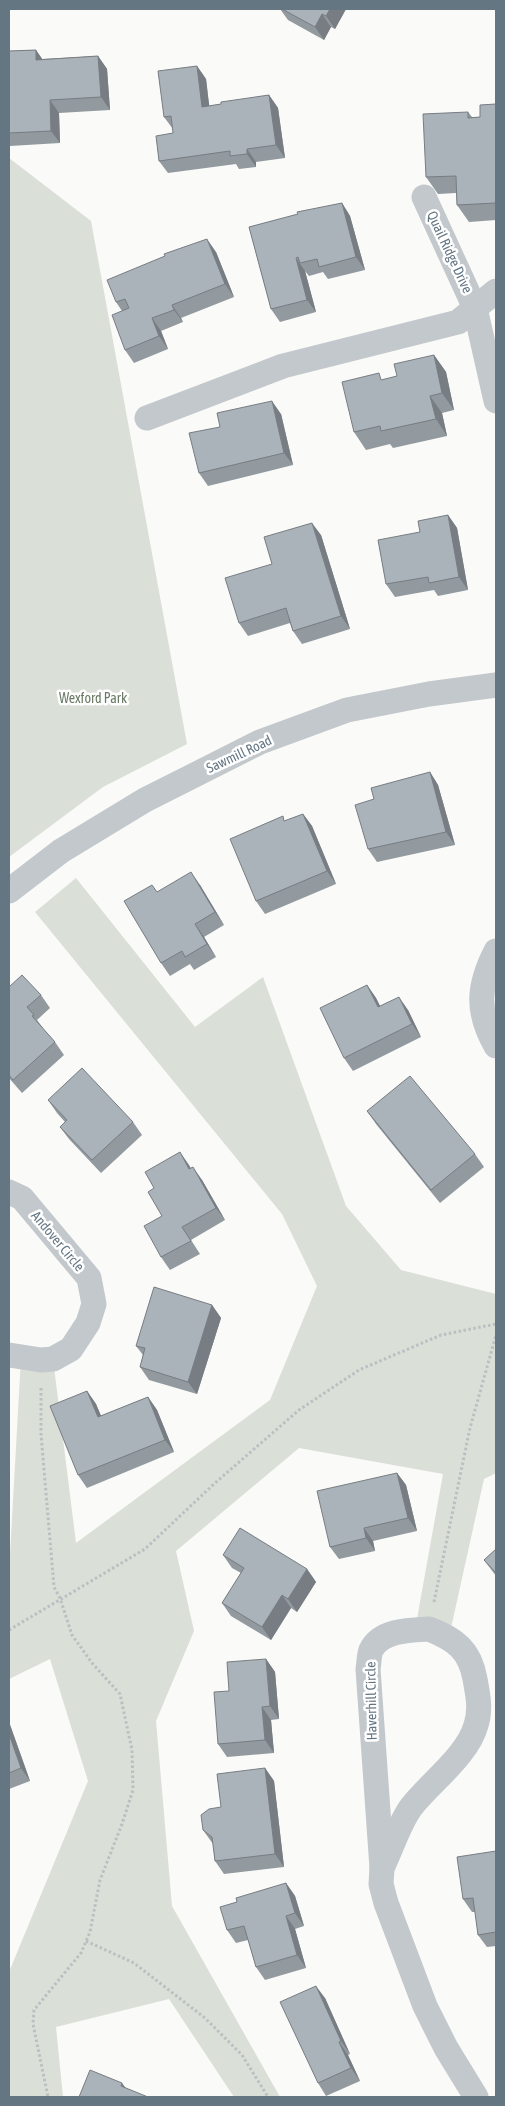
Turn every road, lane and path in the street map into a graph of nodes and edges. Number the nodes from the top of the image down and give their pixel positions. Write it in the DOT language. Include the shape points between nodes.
graph roads {
  1 [pos="424,197"];
  2 [pos="496,291"];
  3 [pos="476,308"];
  4 [pos="496,401"];
  5 [pos="146,418"];
  6 [pos="496,685"];
  7 [pos="9,891"];
  8 [pos="496,951"];
  9 [pos="496,1046"];
  10 [pos="9,1192"];
  11 [pos="496,1324"];
  12 [pos="496,1335"];
  13 [pos="9,1355"];
  14 [pos="41,1360"];
  15 [pos="60,1598"];
  16 [pos="429,1629"];
  17 [pos="9,1630"];
  18 [pos="382,1868"];
  19 [pos="86,1941"];
  20 [pos="48,2097"];
  21 [pos="268,2097"];
  22 [pos="476,2097"];
  1 -- 3 [label="street, Quail Ridge Drive"];
  2 -- 3 [label="street, Quail Ridge Drive"];
  3 -- 4 [label="street, Quail Ridge Drive"];
  3 -- 5 [label="street" via="458,322 283,366"];
  6 -- 7 [label="street, Sawmill Road" via="347,710 260,742 145,800 61,851"];
  8 -- 9 [label="street" via="485,972 482,990 483,1019"];
  10 -- 14 [label="street, Andover Circle" via="22,1198 89,1278 94,1304 88,1323 71,1349 52,1359"];
  11 -- 15 [label="path" via="441,1335 359,1370 299,1410 145,1548"];
  12 -- 16 [label="path" via="470,1428"];
  13 -- 14 [label="street, Andover Circle"];
  14 -- 15 [label="path" via="41,1434 54,1587"];
  15 -- 17 [label="path"];
  15 -- 19 [label="path" via="72,1636 120,1694 132,1750 132,1790 100,1880"];
  16 -- 18 [label="street, Haverhill Circle" via="406,1630 385,1636 371,1649 369,1697"];
  16 -- 18 [label="street, Haverhill Circle" via="449,1637 463,1649 474,1672 479,1704 476,1726 462,1750 410,1807"];
  18 -- 22 [label="street, Haverhill Circle" via="380,1884 425,2006"];
  19 -- 20 [label="path" via="81,1953 34,2010 33,2024"];
  19 -- 21 [label="path" via="134,1963 206,2018 242,2055"];
}
